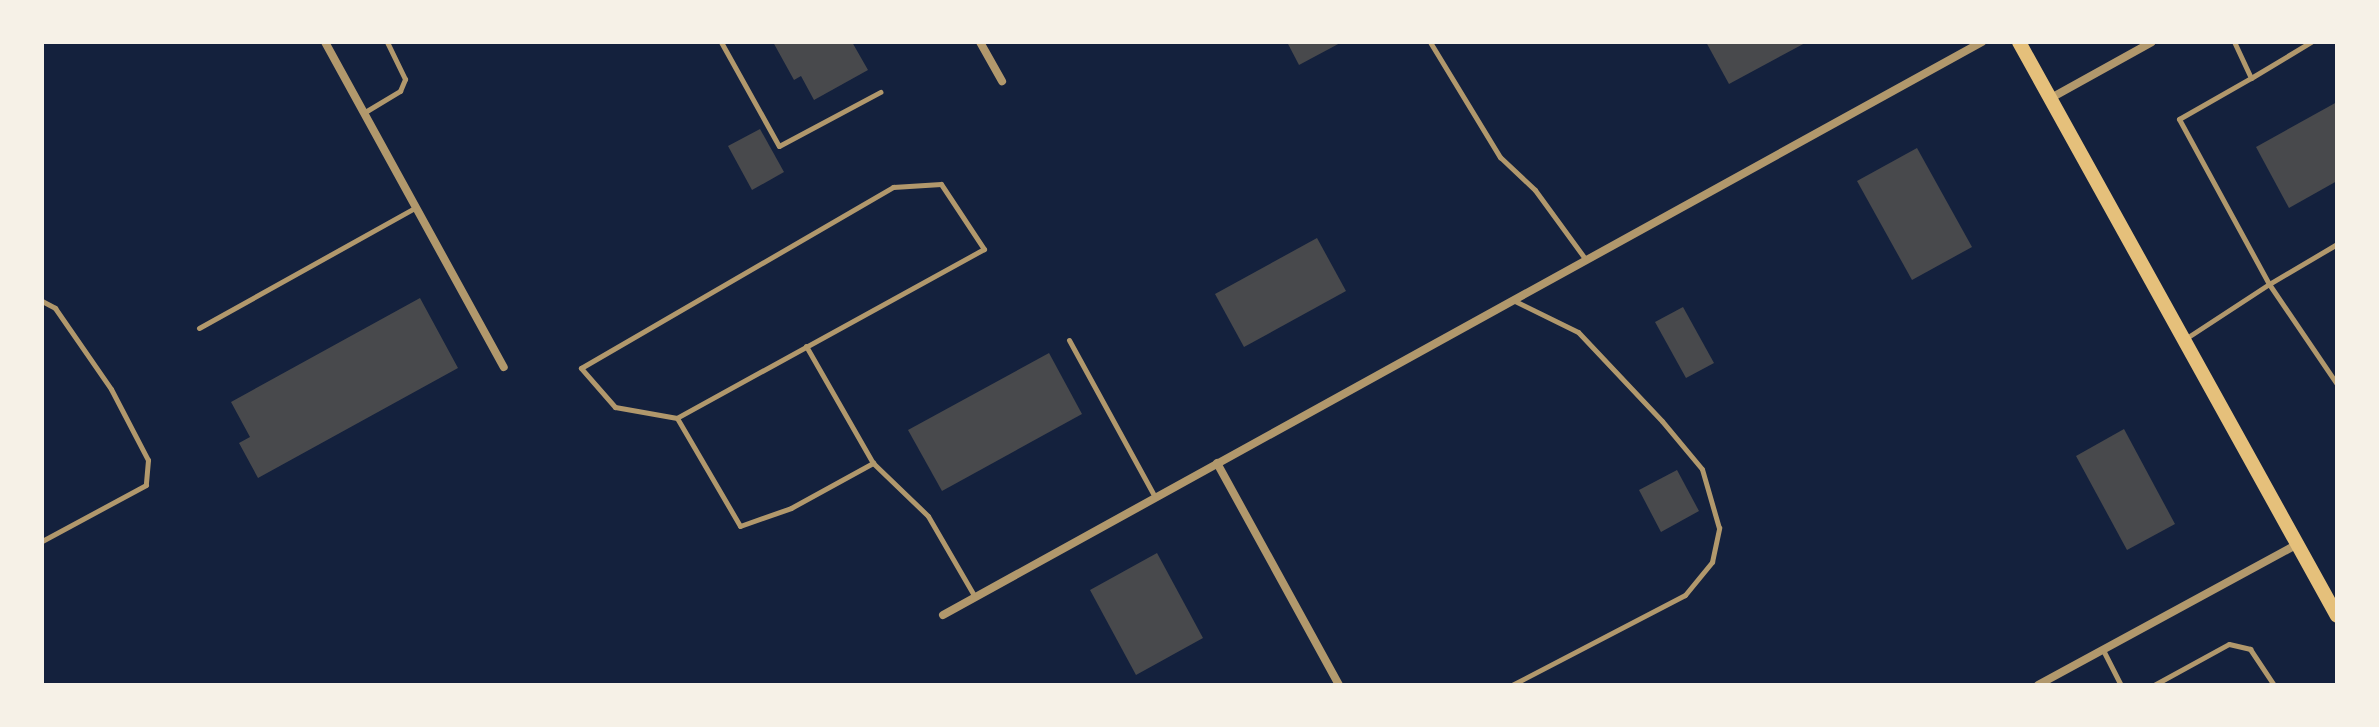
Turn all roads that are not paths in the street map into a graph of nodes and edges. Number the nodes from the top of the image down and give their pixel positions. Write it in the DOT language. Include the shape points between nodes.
graph roads {
  1 [pos="325,42"];
  2 [pos="387,42"];
  3 [pos="721,42"];
  4 [pos="980,42"];
  5 [pos="1430,42"];
  6 [pos="1982,42"];
  7 [pos="2019,42"];
  8 [pos="2152,42"];
  9 [pos="2234,42"];
  10 [pos="2311,42"];
  11 [pos="2251,78"];
  12 [pos="1002,81"];
  13 [pos="880,92"];
  14 [pos="2051,98"];
  15 [pos="364,113"];
  16 [pos="416,207"];
  17 [pos="2337,244"];
  18 [pos="1586,260"];
  19 [pos="2269,284"];
  20 [pos="1513,300"];
  21 [pos="42,301"];
  22 [pos="199,328"];
  23 [pos="1069,340"];
  24 [pos="2184,340"];
  25 [pos="806,346"];
  26 [pos="504,367"];
  27 [pos="2337,384"];
  28 [pos="677,418"];
  29 [pos="873,463"];
  30 [pos="1217,463"];
  31 [pos="1155,497"];
  32 [pos="42,541"];
  33 [pos="2298,544"];
  34 [pos="975,597"];
  35 [pos="943,615"];
  36 [pos="2337,616"];
  37 [pos="2103,649"];
  38 [pos="1339,685"];
  39 [pos="1512,685"];
  40 [pos="2038,685"];
  41 [pos="2121,685"];
  42 [pos="2154,685"];
  43 [pos="2274,685"];
  1 -- 15 [label="street"];
  2 -- 15 [label="lane" via="405,79 400,91"];
  3 -- 13 [label="lane" via="779,146"];
  4 -- 12 [label="street"];
  5 -- 18 [label="lane" via="1500,157 1535,190"];
  6 -- 18 [label="street"];
  7 -- 14 [label="main road"];
  8 -- 14 [label="street"];
  9 -- 11 [label="lane"];
  10 -- 11 [label="lane"];
  11 -- 19 [label="lane" via="2179,119"];
  14 -- 24 [label="main road"];
  15 -- 16 [label="street"];
  16 -- 22 [label="lane"];
  16 -- 26 [label="street"];
  17 -- 19 [label="lane"];
  18 -- 20 [label="street"];
  19 -- 24 [label="lane"];
  19 -- 27 [label="lane"];
  20 -- 30 [label="street"];
  20 -- 39 [label="lane" via="1578,332 1662,421 1702,469 1719,528 1712,562 1685,595"];
  21 -- 32 [label="lane" via="55,308 111,389 148,460 146,485"];
  23 -- 31 [label="lane"];
  24 -- 33 [label="main road"];
  25 -- 28 [label="lane"];
  25 -- 28 [label="lane" via="984,249 941,184 893,187 581,368 615,407"];
  25 -- 29 [label="lane"];
  28 -- 29 [label="lane" via="740,526 791,508"];
  29 -- 34 [label="lane" via="928,516"];
  30 -- 31 [label="street"];
  30 -- 38 [label="street"];
  31 -- 34 [label="street"];
  33 -- 36 [label="main road"];
  33 -- 37 [label="street"];
  34 -- 35 [label="street"];
  37 -- 40 [label="street"];
  37 -- 41 [label="lane"];
  42 -- 43 [label="lane" via="2229,644 2250,649"];
}
